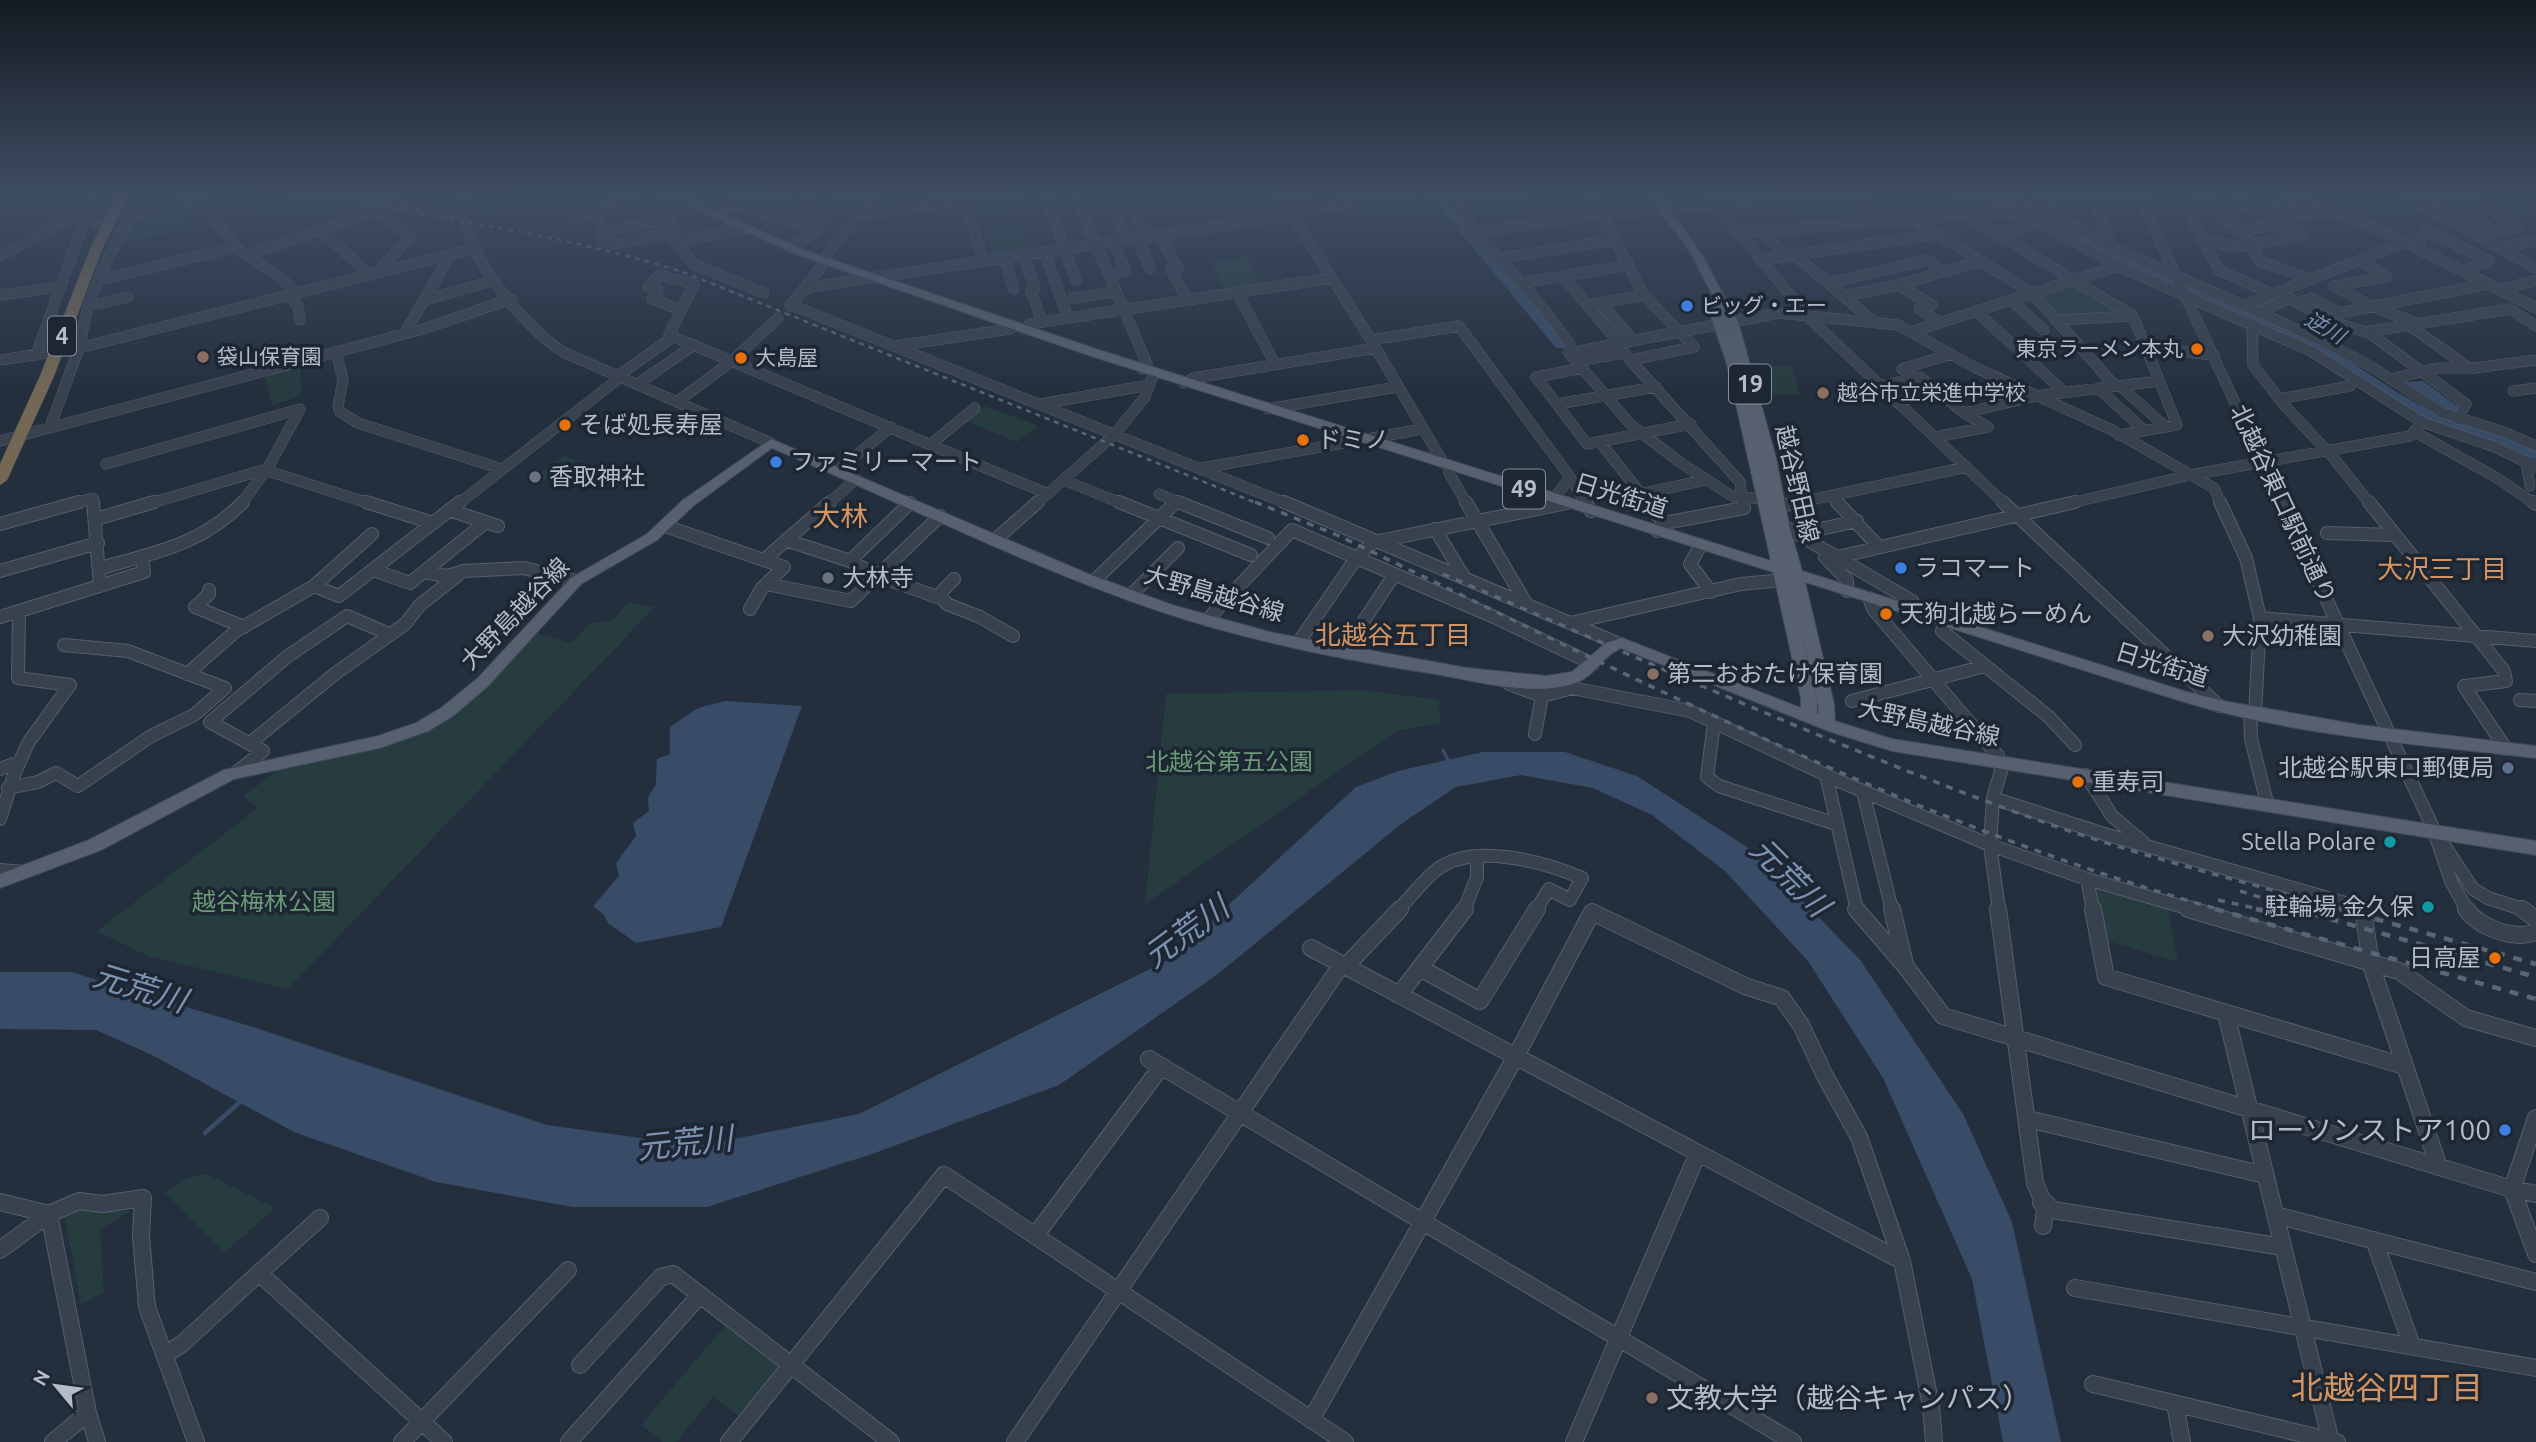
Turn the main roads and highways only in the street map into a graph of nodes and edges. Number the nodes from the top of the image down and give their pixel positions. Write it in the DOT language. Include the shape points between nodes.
graph roads {
  1 [pos="86,259"];
  2 [pos="91,259"];
  3 [pos="819,259"];
  4 [pos="1699,259"];
  5 [pos="1726,323"];
  6 [pos="46,354"];
  7 [pos="9,438"];
  8 [pos="0,456"];
  9 [pos="0,480"];
  10 [pos="1786,575"];
  11 [pos="1809,717"];
  12 [pos="1827,724"];
  13 [pos="2536,752"];
  14 [pos="2536,848"];
  15 [pos="0,881"];
  1 -- 6 [label="highway, 4"];
  2 -- 6 [label="highway, 4"];
  3 -- 10 [label="main road, 日光街道 / 49" via="1149,375 1591,511 1661,527"];
  4 -- 5 [label="main road, 越谷野田線 / 19"];
  5 -- 10 [label="main road, 越谷野田線 / 19" via="1763,499"];
  5 -- 10 [label="main road, 越谷野田線 / 19" via="1780,506"];
  6 -- 7 [label="highway, 4"];
  7 -- 8 [label="highway, 4"];
  7 -- 9 [label="highway, 4"];
  10 -- 11 [label="main road, 越谷野田線 / 19"];
  10 -- 12 [label="main road, 越谷野田線 / 19" via="1826,704"];
  10 -- 13 [label="main road, 日光街道 / 49" via="2219,706 2322,727"];
  11 -- 12 [label="main road, 大野島越谷線"];
  11 -- 15 [label="main road, 大野島越谷線" via="1630,644 1617,643 1567,685 1348,653 1207,620 1094,581 771,443 688,503 641,545 576,581 483,682 422,727 380,742 238,771 118,834"];
  12 -- 14 [label="main road, 大野島越谷線" via="1892,745"];
}
